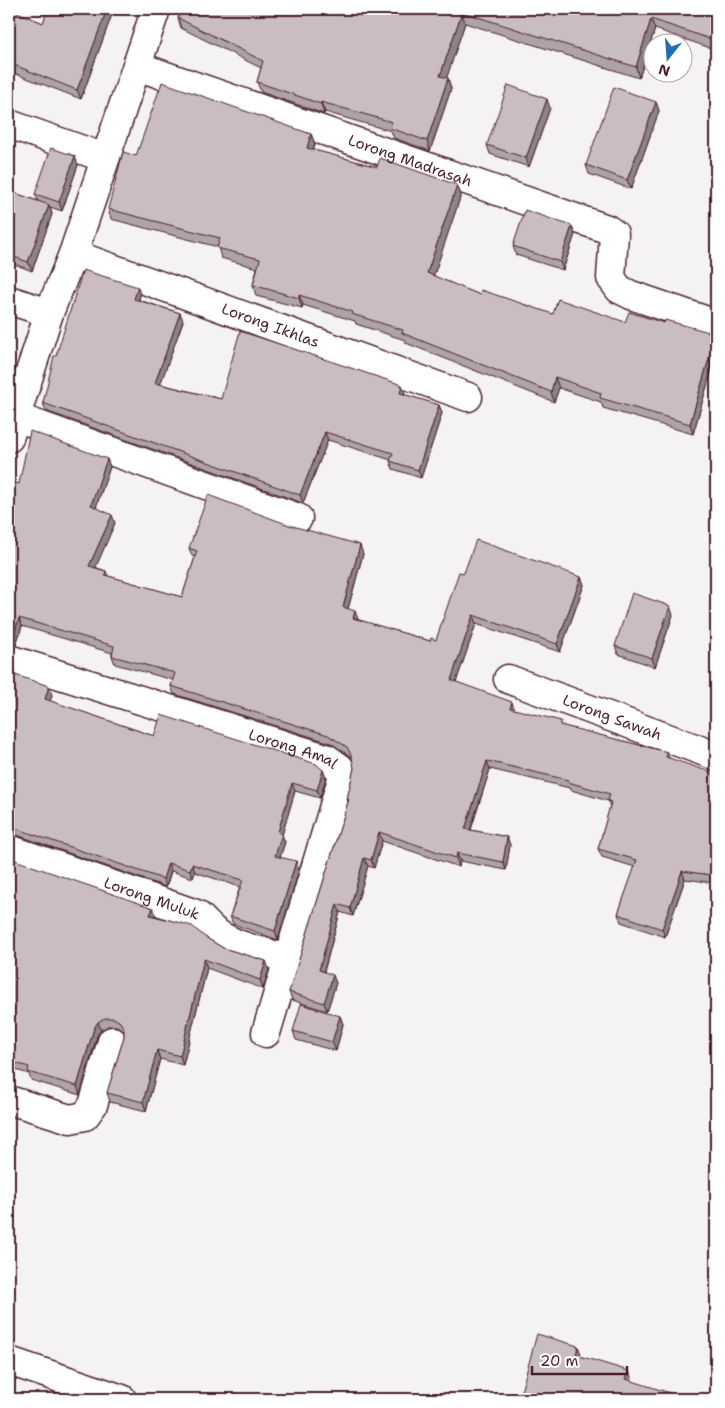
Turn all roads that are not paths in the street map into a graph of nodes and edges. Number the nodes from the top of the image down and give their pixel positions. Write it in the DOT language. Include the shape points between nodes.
graph roads {
  1 [pos="156,9"];
  2 [pos="137,66"];
  3 [pos="9,124"];
  4 [pos="105,158"];
  5 [pos="73,254"];
  6 [pos="9,300"];
  7 [pos="48,312"];
  8 [pos="716,324"];
  9 [pos="468,397"];
  10 [pos="13,428"];
  11 [pos="298,518"];
  12 [pos="9,659"];
  13 [pos="508,679"];
  14 [pos="716,756"];
  15 [pos="9,849"];
  16 [pos="288,959"];
  17 [pos="266,1033"];
  18 [pos="112,1041"];
  19 [pos="9,1100"];
  20 [pos="9,1361"];
  21 [pos="122,1399"];
  1 -- 2 [label="street"];
  2 -- 4 [label="street"];
  2 -- 8 [label="street, Lorong Madrasah" via="607,229 614,234 610,278 619,289"];
  3 -- 4 [label="street"];
  4 -- 5 [label="street"];
  5 -- 7 [label="street"];
  5 -- 9 [label="street, Lorong Ikhlas"];
  6 -- 7 [label="street"];
  7 -- 10 [label="street"];
  10 -- 11 [label="street"];
  12 -- 16 [label="street, Lorong Amal" via="326,758 340,768 342,779"];
  13 -- 14 [label="street, Lorong Sawah"];
  15 -- 16 [label="street, Lorong Muluk" via="196,914 229,940"];
  16 -- 17 [label="street, Lorong Amal"];
  18 -- 19 [label="street" via="93,1105 85,1116 70,1119"];
  20 -- 21 [label="street"];
}
